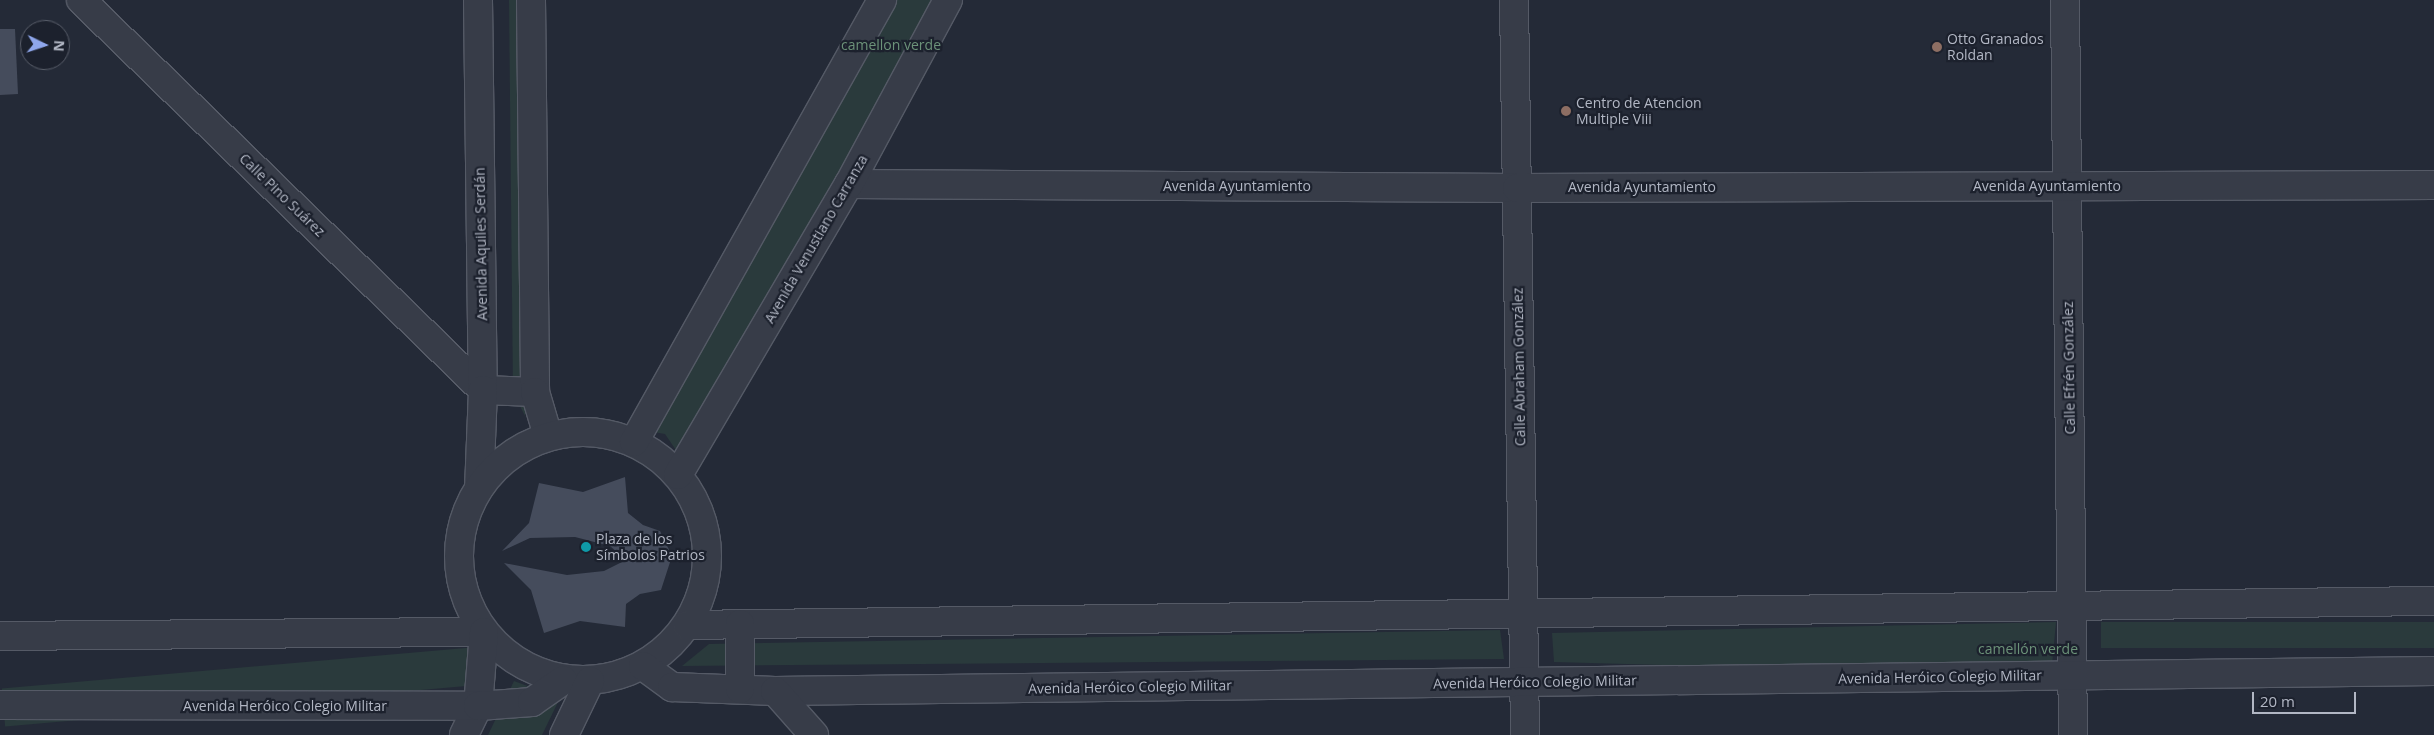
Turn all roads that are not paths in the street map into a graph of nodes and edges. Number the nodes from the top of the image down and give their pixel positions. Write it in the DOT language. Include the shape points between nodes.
graph roads {
  1 [pos="81,0"];
  2 [pos="478,0"];
  3 [pos="531,0"];
  4 [pos="882,0"];
  5 [pos="948,0"];
  6 [pos="1514,0"];
  7 [pos="2066,0"];
  8 [pos="849,184"];
  9 [pos="2434,185"];
  10 [pos="2067,186"];
  11 [pos="1516,188"];
  12 [pos="483,390"];
  13 [pos="535,392"];
  14 [pos="548,436"];
  15 [pos="634,442"];
  16 [pos="678,475"];
  17 [pos="479,488"];
  18 [pos="2434,601"];
  19 [pos="2071,605"];
  20 [pos="1523,612"];
  21 [pos="740,624"];
  22 [pos="687,625"];
  23 [pos="484,632"];
  24 [pos="0,636"];
  25 [pos="643,666"];
  26 [pos="2434,672"];
  27 [pos="2072,676"];
  28 [pos="563,680"];
  29 [pos="590,681"];
  30 [pos="1524,682"];
  31 [pos="740,689"];
  32 [pos="775,691"];
  33 [pos="0,705"];
  34 [pos="478,706"];
  35 [pos="464,735"];
  36 [pos="564,735"];
  37 [pos="814,735"];
  38 [pos="1525,735"];
  39 [pos="2073,735"];
  1 -- 12 [label="street, Calle Pino Suárez"];
  2 -- 12 [label="street, Avenida Aquiles Serdán"];
  3 -- 13 [label="street"];
  4 -- 15 [label="street"];
  5 -- 8 [label="street, Avenida Venustiano Carranza"];
  6 -- 11 [label="street, Calle Abraham González"];
  7 -- 10 [label="street, Calle Efrén González"];
  8 -- 11 [label="street, Avenida Ayuntamiento"];
  8 -- 16 [label="street, Avenida Venustiano Carranza"];
  9 -- 10 [label="street, Avenida Ayuntamiento"];
  10 -- 11 [label="street, Avenida Ayuntamiento"];
  10 -- 19 [label="street, Calle Efrén González"];
  11 -- 20 [label="street, Calle Abraham González"];
  12 -- 13 [label="street"];
  12 -- 17 [label="street, Avenida Aquiles Serdán"];
  13 -- 14 [label="street"];
  14 -- 15 [label="street" via="607,433"];
  14 -- 17 [label="street" via="522,448 498,465"];
  15 -- 16 [label="street" via="658,456"];
  16 -- 22 [label="street" via="699,509 707,548 704,588"];
  17 -- 23 [label="street" via="466,516 459,546 460,576 469,606"];
  18 -- 19 [label="street"];
  19 -- 20 [label="street"];
  19 -- 27 [label="street, Calle Efrén González"];
  20 -- 21 [label="street"];
  20 -- 30 [label="street, Calle Abraham González"];
  21 -- 22 [label="street"];
  21 -- 31 [label="street"];
  22 -- 25 [label="street" via="668,648"];
  23 -- 24 [label="street"];
  23 -- 28 [label="street" via="506,655 533,670"];
  23 -- 34 [label="street"];
  25 -- 29 [label="street" via="617,676"];
  25 -- 31 [label="street, Avenida Heróico Colegio Militar" via="672,687"];
  26 -- 27 [label="street, Avenida Heróico Colegio Militar"];
  27 -- 30 [label="street, Avenida Heróico Colegio Militar"];
  27 -- 39 [label="street, Calle Efrén González"];
  28 -- 29 [label="street"];
  28 -- 34 [label="street, Avenida Heróico Colegio Militar" via="532,702"];
  29 -- 36 [label="street"];
  30 -- 32 [label="street, Avenida Heróico Colegio Militar"];
  30 -- 38 [label="street, Calle Abraham González"];
  31 -- 32 [label="street, Avenida Heróico Colegio Militar"];
  32 -- 37 [label="street"];
  33 -- 34 [label="street, Avenida Heróico Colegio Militar"];
  34 -- 35 [label="street"];
}
